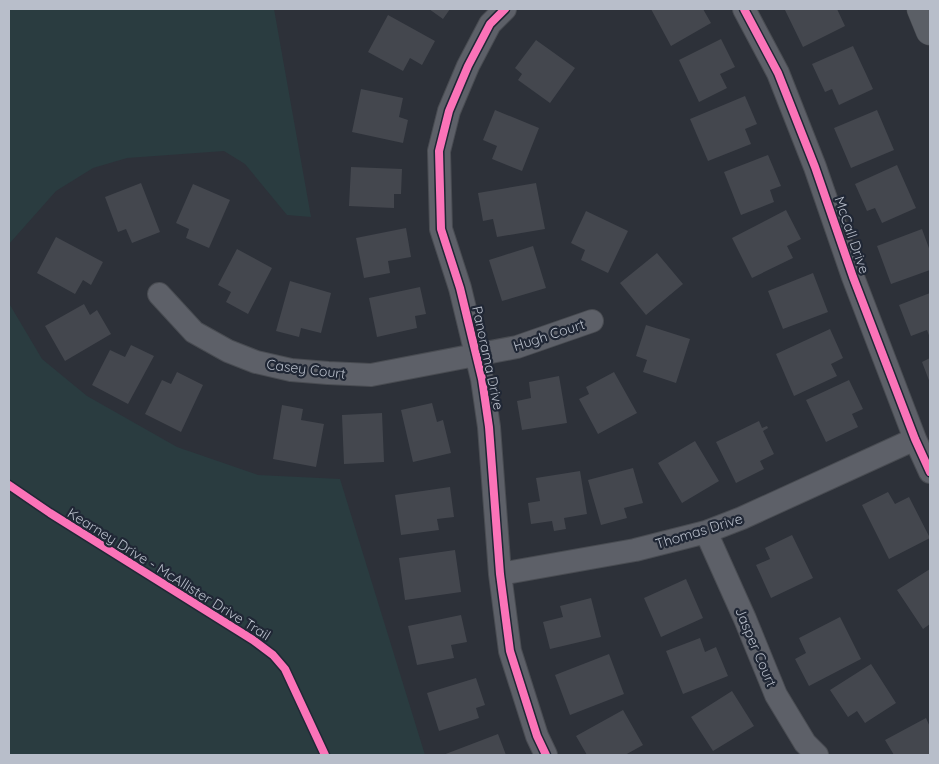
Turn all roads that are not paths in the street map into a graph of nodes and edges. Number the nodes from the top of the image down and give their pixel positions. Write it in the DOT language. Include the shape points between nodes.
graph roads {
  1 [pos="505,9"];
  2 [pos="744,9"];
  3 [pos="921,9"];
  4 [pos="930,31"];
  5 [pos="159,294"];
  6 [pos="592,321"];
  7 [pos="476,355"];
  8 [pos="915,440"];
  9 [pos="930,472"];
  10 [pos="706,532"];
  11 [pos="500,574"];
  12 [pos="546,755"];
  13 [pos="817,755"];
  1 -- 7 [label="street, Panorama Drive" via="490,24 468,66 449,111 439,151 441,229 460,288"];
  2 -- 8 [label="street, McCall Drive" via="778,73"];
  3 -- 4 [label="main road"];
  5 -- 7 [label="street, Casey Court" via="194,332 256,362 291,370 372,375"];
  6 -- 7 [label="street, Hugh Court" via="517,347"];
  7 -- 11 [label="street, Panorama Drive" via="489,427"];
  8 -- 9 [label="street, McCall Drive"];
  8 -- 10 [label="street, Thomas Drive"];
  10 -- 11 [label="street, Thomas Drive" via="635,550"];
  10 -- 13 [label="street, Jasper Court" via="776,695 805,743"];
  11 -- 12 [label="street, Panorama Drive" via="510,651"];
}
